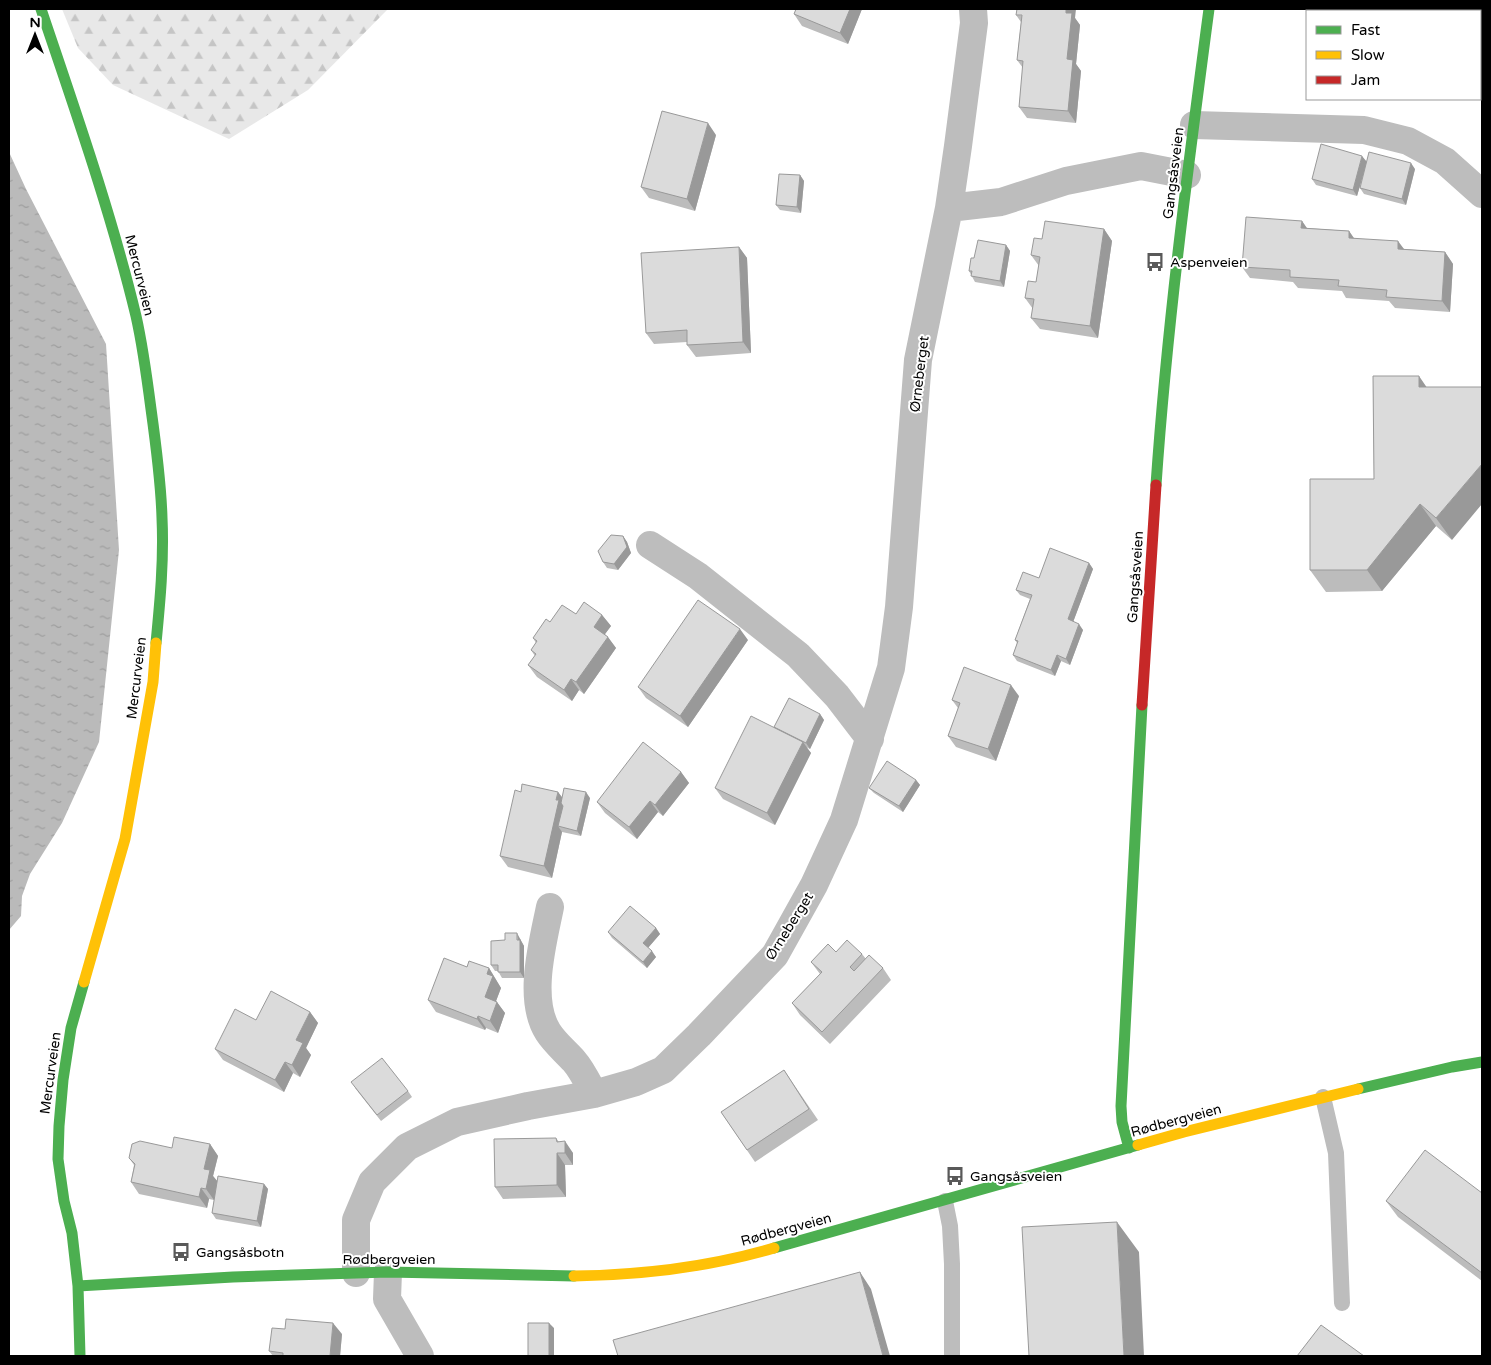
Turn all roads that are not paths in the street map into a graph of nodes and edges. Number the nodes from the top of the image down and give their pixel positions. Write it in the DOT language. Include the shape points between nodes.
graph roads {
  1 [pos="40,9"];
  2 [pos="973,9"];
  3 [pos="1209,9"];
  4 [pos="1194,125"];
  5 [pos="1187,175"];
  6 [pos="1482,194"];
  7 [pos="948,208"];
  8 [pos="650,545"];
  9 [pos="870,738"];
  10 [pos="550,907"];
  11 [pos="1482,1062"];
  12 [pos="594,1094"];
  13 [pos="1323,1097"];
  14 [pos="1130,1148"];
  15 [pos="945,1201"];
  16 [pos="388,1272"];
  17 [pos="356,1273"];
  18 [pos="78,1286"];
  19 [pos="1342,1303"];
  20 [pos="80,1356"];
  21 [pos="420,1356"];
  22 [pos="952,1356"];
  1 -- 18 [label="street, Mercurveien" via="90,154 136,318 156,447 162,519 160,604 153,682 140,760 125,839 71,1028 63,1080 58,1159"];
  2 -- 7 [label="street, Ørneberget" via="974,23"];
  3 -- 4 [label="street, Gangsåsveien"];
  4 -- 5 [label="street, Gangsåsveien"];
  4 -- 6 [label="street" via="1364,130 1408,141 1445,161"];
  5 -- 7 [label="street" via="1142,166 1066,181 1001,202"];
  5 -- 14 [label="street, Gangsåsveien" via="1160,426 1143,677 1120,1106"];
  7 -- 9 [label="street, Ørneberget" via="918,360 899,607 891,668"];
  8 -- 9 [label="street" via="698,576 798,655 837,696"];
  9 -- 12 [label="street, Ørneberget" via="844,820 814,885 775,955 663,1070"];
  10 -- 12 [label="street" via="539,960 538,1001 542,1018 546,1030 575,1062"];
  11 -- 13 [label="street, Rødbergveien"];
  12 -- 17 [label="street, Ørneberget" via="457,1122 408,1147 372,1182 356,1220"];
  13 -- 14 [label="street, Rødbergveien"];
  13 -- 19 [label="lane" via="1336,1153"];
  14 -- 15 [label="street, Rødbergveien"];
  15 -- 16 [label="street, Rødbergveien" via="757,1254 695,1266 616,1275"];
  15 -- 22 [label="lane" via="952,1256"];
  16 -- 17 [label="street, Rødbergveien"];
  16 -- 21 [label="street" via="386,1299"];
  17 -- 18 [label="street, Rødbergveien"];
  18 -- 20 [label="street, Mercurveien"];
}
